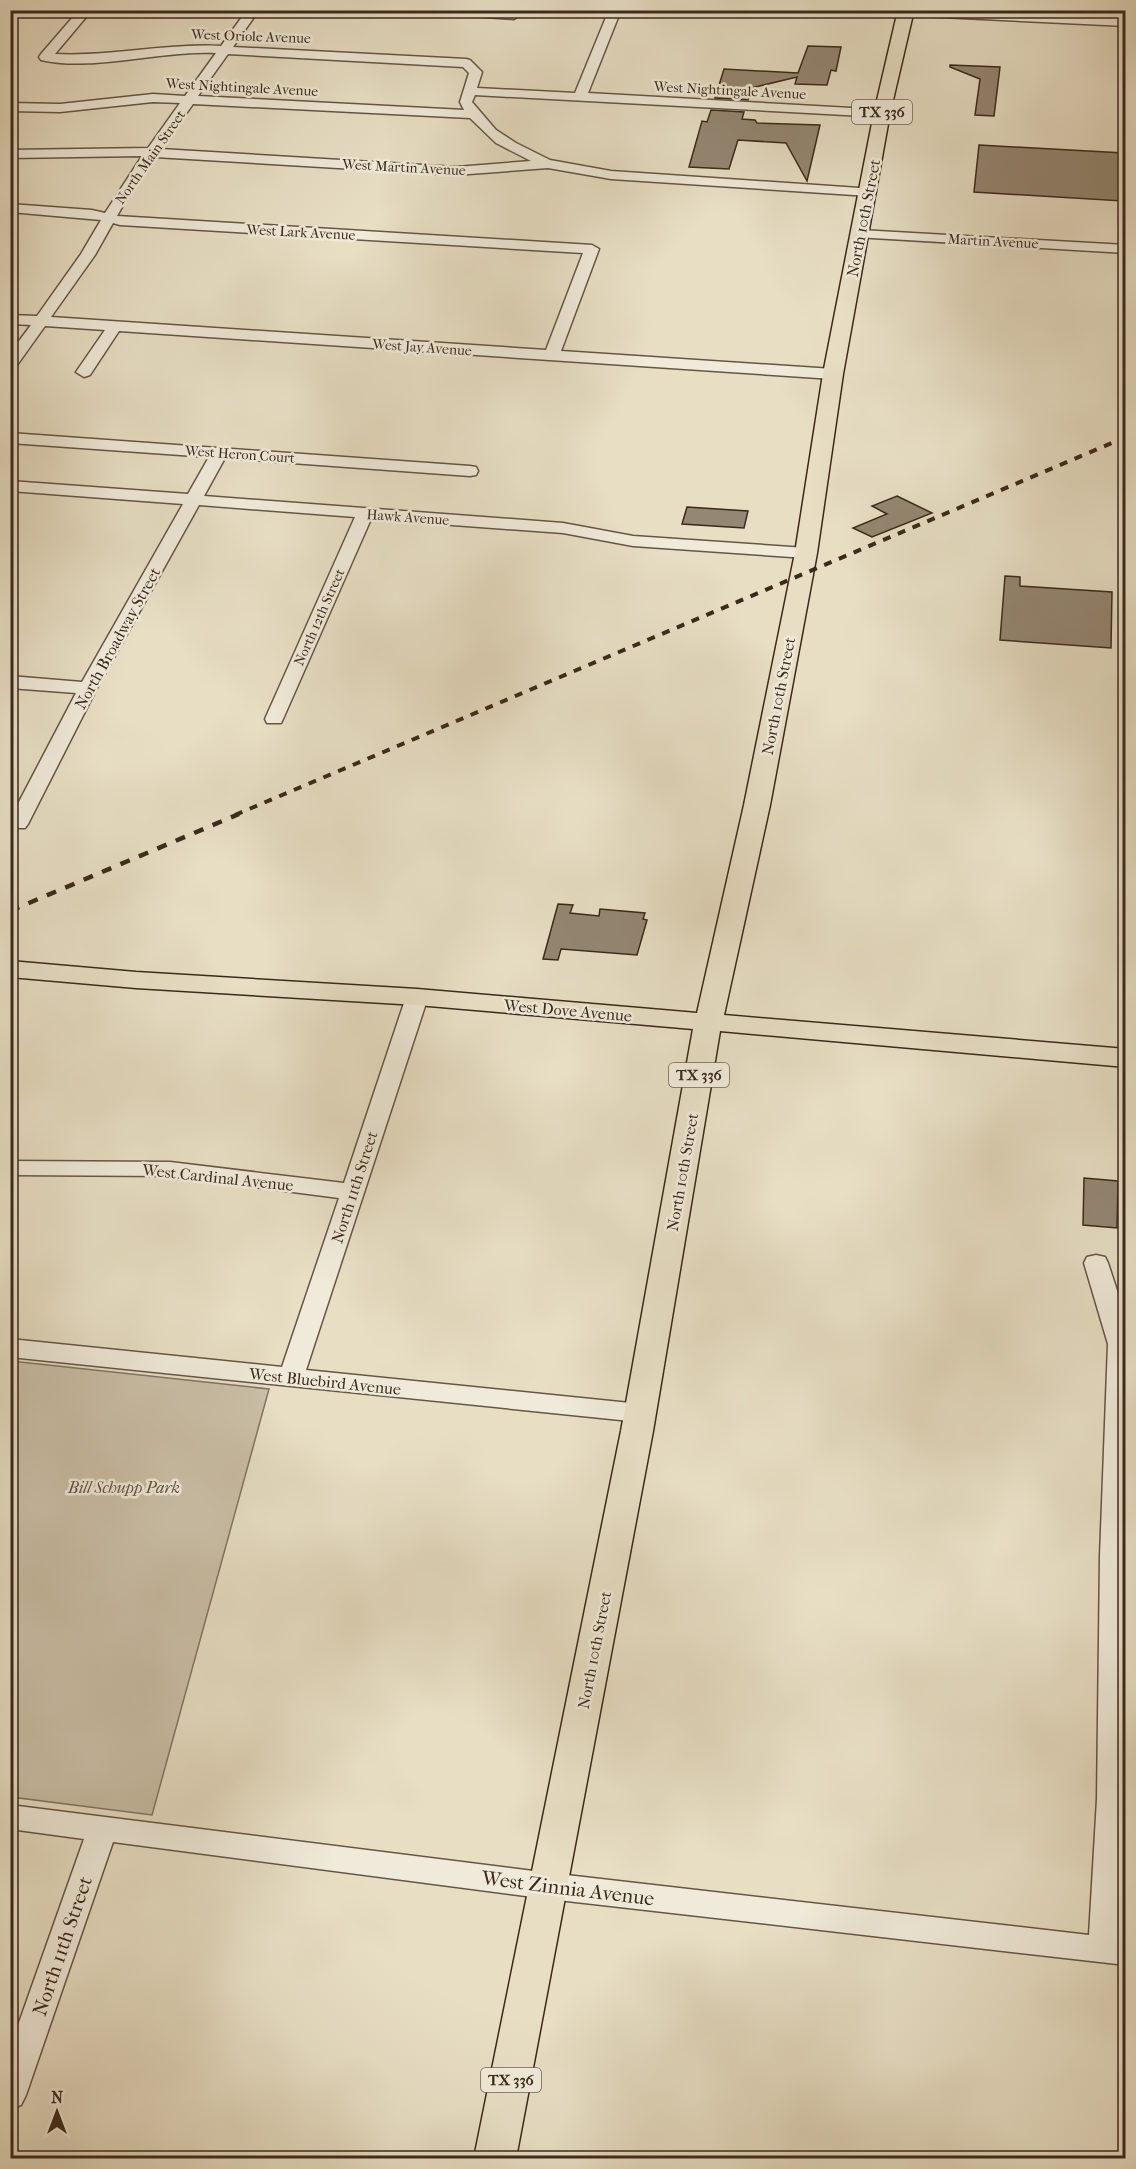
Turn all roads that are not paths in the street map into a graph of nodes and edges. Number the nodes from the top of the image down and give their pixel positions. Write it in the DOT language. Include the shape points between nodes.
graph roads {
  1 [pos="86,10"];
  2 [pos="253,10"];
  3 [pos="440,10"];
  4 [pos="615,10"];
  5 [pos="879,10"];
  6 [pos="905,11"];
  7 [pos="514,15"];
  8 [pos="1091,15"];
  9 [pos="1125,22"];
  10 [pos="187,36"];
  11 [pos="177,49"];
  12 [pos="225,49"];
  13 [pos="468,92"];
  14 [pos="580,97"];
  15 [pos="190,99"];
  16 [pos="10,107"];
  17 [pos="882,113"];
  18 [pos="472,114"];
  19 [pos="153,153"];
  20 [pos="10,154"];
  21 [pos="548,164"];
  22 [pos="868,192"];
  23 [pos="17,208"];
  24 [pos="109,219"];
  25 [pos="14,223"];
  26 [pos="860,234"];
  27 [pos="1125,249"];
  28 [pos="10,319"];
  29 [pos="42,321"];
  30 [pos="115,326"];
  31 [pos="552,355"];
  32 [pos="10,365"];
  33 [pos="84,372"];
  34 [pos="833,374"];
  35 [pos="10,438"];
  36 [pos="220,453"];
  37 [pos="470,471"];
  38 [pos="15,487"];
  39 [pos="193,501"];
  40 [pos="10,502"];
  41 [pos="365,514"];
  42 [pos="806,553"];
  43 [pos="10,682"];
  44 [pos="88,688"];
  45 [pos="274,719"];
  46 [pos="18,824"];
  47 [pos="10,969"];
  48 [pos="417,997"];
  49 [pos="708,1023"];
  50 [pos="1125,1058"];
  51 [pos="10,1168"];
  52 [pos="353,1192"];
  53 [pos="1096,1263"];
  54 [pos="1123,1344"];
  55 [pos="10,1348"];
  56 [pos="291,1378"];
  57 [pos="640,1413"];
  58 [pos="1120,1556"];
  59 [pos="1118,1800"];
  60 [pos="10,1817"];
  61 [pos="102,1830"];
  62 [pos="549,1886"];
  63 [pos="1115,1951"];
  64 [pos="10,2095"];
  65 [pos="495,2158"];
  1 -- 11 [label="street, West Oriole Avenue" via="45,57 85,59"];
  2 -- 12 [label="street, North Main Street"];
  3 -- 7 [label="street"];
  4 -- 14 [label="street"];
  5 -- 6 [label="street"];
  6 -- 8 [label="street"];
  6 -- 17 [label="main road, North 10th Street / TX 336"];
  8 -- 9 [label="street"];
  10 -- 11 [label="street"];
  11 -- 12 [label="street, West Oriole Avenue"];
  12 -- 13 [label="street, West Oriole Avenue" via="466,63 476,72"];
  12 -- 15 [label="street, North Main Street"];
  13 -- 14 [label="street, West Nightingale Avenue"];
  13 -- 18 [label="street" via="466,102"];
  14 -- 17 [label="street, West Nightingale Avenue"];
  15 -- 16 [label="street, West Nightingale Avenue" via="153,98 60,108"];
  15 -- 18 [label="street, West Nightingale Avenue"];
  15 -- 19 [label="street, North Main Street"];
  17 -- 22 [label="main road, North 10th Street / TX 336"];
  18 -- 21 [label="street" via="484,130"];
  19 -- 20 [label="street, West Martin Avenue"];
  19 -- 21 [label="street, West Martin Avenue" via="456,171"];
  19 -- 24 [label="street, North Main Street" via="126,188"];
  21 -- 22 [label="street, West Martin Avenue" via="611,176"];
  22 -- 26 [label="main road, North 10th Street / TX 336"];
  23 -- 24 [label="street, West Lark Avenue"];
  23 -- 25 [label="street"];
  24 -- 29 [label="street, North Main Street"];
  24 -- 31 [label="street, West Lark Avenue" via="592,249"];
  26 -- 27 [label="street, Martin Avenue"];
  26 -- 34 [label="main road, North 10th Street / TX 336"];
  28 -- 29 [label="street, West Jay Avenue"];
  29 -- 30 [label="street, West Jay Avenue"];
  29 -- 32 [label="street, North Main Street"];
  30 -- 31 [label="street, West Jay Avenue"];
  30 -- 33 [label="street"];
  31 -- 34 [label="street, West Jay Avenue"];
  34 -- 42 [label="main road, North 10th Street / TX 336"];
  35 -- 36 [label="street, West Heron Court"];
  36 -- 37 [label="street, West Heron Court"];
  36 -- 39 [label="street, North Broadway Street"];
  38 -- 39 [label="street, Hawk Avenue"];
  38 -- 40 [label="street"];
  39 -- 41 [label="street, Hawk Avenue"];
  39 -- 44 [label="street, North Broadway Street"];
  41 -- 42 [label="street, Hawk Avenue" via="563,528 633,541"];
  41 -- 45 [label="street, North 12th Street"];
  42 -- 49 [label="main road, North 10th Street / TX 336" via="757,805"];
  43 -- 44 [label="street"];
  44 -- 46 [label="street, North Broadway Street"];
  47 -- 48 [label="main road, West Dove Avenue"];
  48 -- 49 [label="main road, West Dove Avenue"];
  48 -- 52 [label="street, North 11th Street"];
  49 -- 50 [label="main road, West Dove Avenue"];
  49 -- 57 [label="main road, North 10th Street / TX 336"];
  51 -- 52 [label="street, West Cardinal Avenue" via="170,1169"];
  52 -- 56 [label="street, North 11th Street"];
  53 -- 54 [label="street"];
  54 -- 58 [label="street"];
  55 -- 56 [label="street, West Bluebird Avenue"];
  56 -- 57 [label="street, West Bluebird Avenue"];
  57 -- 62 [label="main road, North 10th Street / TX 336"];
  58 -- 59 [label="street"];
  59 -- 63 [label="street"];
  60 -- 61 [label="street, West Zinnia Avenue"];
  61 -- 62 [label="street, West Zinnia Avenue"];
  61 -- 64 [label="street, North 11th Street"];
  62 -- 63 [label="street, West Zinnia Avenue"];
  62 -- 65 [label="main road, North 10th Street / TX 336"];
}
